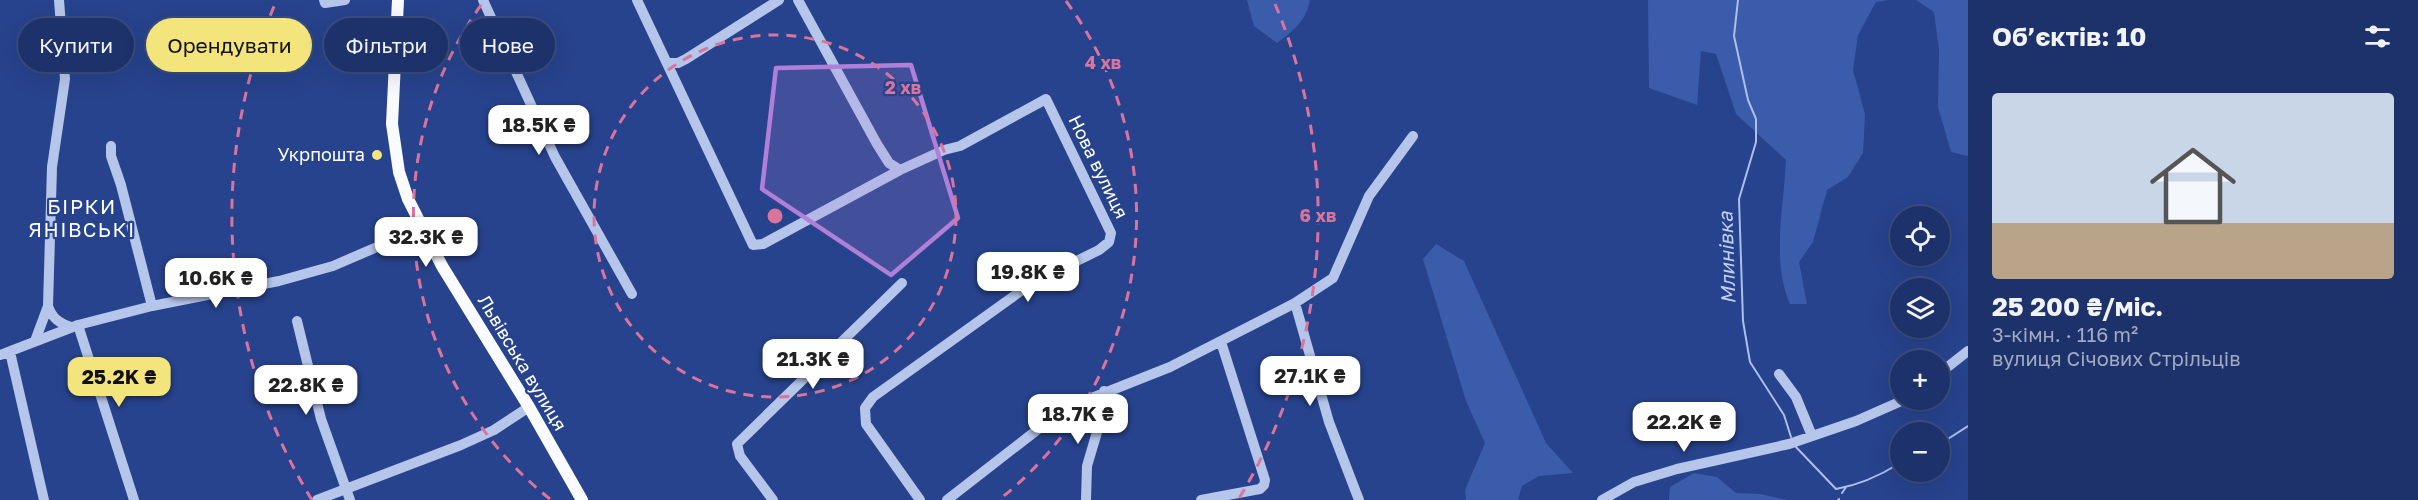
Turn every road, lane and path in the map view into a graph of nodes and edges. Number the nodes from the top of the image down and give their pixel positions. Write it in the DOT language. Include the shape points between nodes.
graph roads {
  1 [pos="59,0"];
  2 [pos="324,0"];
  3 [pos="345,0"];
  4 [pos="398,0"];
  5 [pos="483,0"];
  6 [pos="637,0"];
  7 [pos="778,0"];
  8 [pos="798,0"];
  9 [pos="667,63"];
  10 [pos="1413,136"];
  11 [pos="111,146"];
  12 [pos="900,170"];
  13 [pos="421,228"];
  14 [pos="902,283"];
  15 [pos="632,294"];
  16 [pos="1295,303"];
  17 [pos="48,306"];
  18 [pos="152,306"];
  19 [pos="297,321"];
  20 [pos="74,326"];
  21 [pos="34,341"];
  22 [pos="1221,342"];
  23 [pos="1968,351"];
  24 [pos="5,354"];
  25 [pos="1950,365"];
  26 [pos="1779,374"];
  27 [pos="1104,391"];
  28 [pos="1890,406"];
  29 [pos="529,407"];
  30 [pos="1812,436"];
  31 [pos="346,489"];
  32 [pos="44,500"];
  33 [pos="134,500"];
  34 [pos="317,500"];
  35 [pos="350,500"];
  36 [pos="582,500"];
  37 [pos="773,500"];
  38 [pos="920,500"];
  39 [pos="947,500"];
  40 [pos="1086,500"];
  41 [pos="1201,500"];
  42 [pos="1359,500"];
  43 [pos="1602,500"];
  1 -- 17 [label="street" via="65,79 52,167"];
  2 -- 3 [label="street" via="329,4"];
  4 -- 13 [label="main road, Львівська вулиця" via="392,124 399,172"];
  5 -- 15 [label="street" via="555,157"];
  6 -- 9 [label="street"];
  7 -- 9 [label="street" via="686,59"];
  8 -- 12 [label="street" via="877,144"];
  9 -- 12 [label="street" via="753,245 763,244"];
  10 -- 16 [label="street" via="1369,195 1333,278"];
  11 -- 18 [label="street"];
  12 -- 38 [label="street, Нова вулиця" via="960,146 1046,99 1111,233 1109,242 1099,250 1032,283 873,397 865,408 866,424"];
  13 -- 18 [label="street" via="333,267"];
  13 -- 29 [label="main road, Львівська вулиця"];
  14 -- 37 [label="street" via="737,444 740,456"];
  16 -- 22 [label="street"];
  16 -- 42 [label="street" via="1329,422"];
  17 -- 20 [label="street" via="57,321"];
  17 -- 21 [label="street"];
  18 -- 20 [label="street"];
  19 -- 31 [label="street" via="321,419"];
  20 -- 21 [label="street"];
  20 -- 33 [label="street"];
  21 -- 24 [label="street"];
  22 -- 27 [label="street" via="1170,367"];
  22 -- 41 [label="street" via="1264,485"];
  23 -- 25 [label="street"];
  24 -- 32 [label="street"];
  26 -- 30 [label="street" via="1796,397"];
  27 -- 39 [label="street" via="1064,409"];
  27 -- 40 [label="street" via="1105,405 1087,466"];
  28 -- 30 [label="street"];
  29 -- 31 [label="street" via="494,430 461,445"];
  29 -- 36 [label="main road, Львівська вулиця"];
  30 -- 43 [label="street" via="1634,482"];
  31 -- 34 [label="street"];
  31 -- 35 [label="street"];
}
